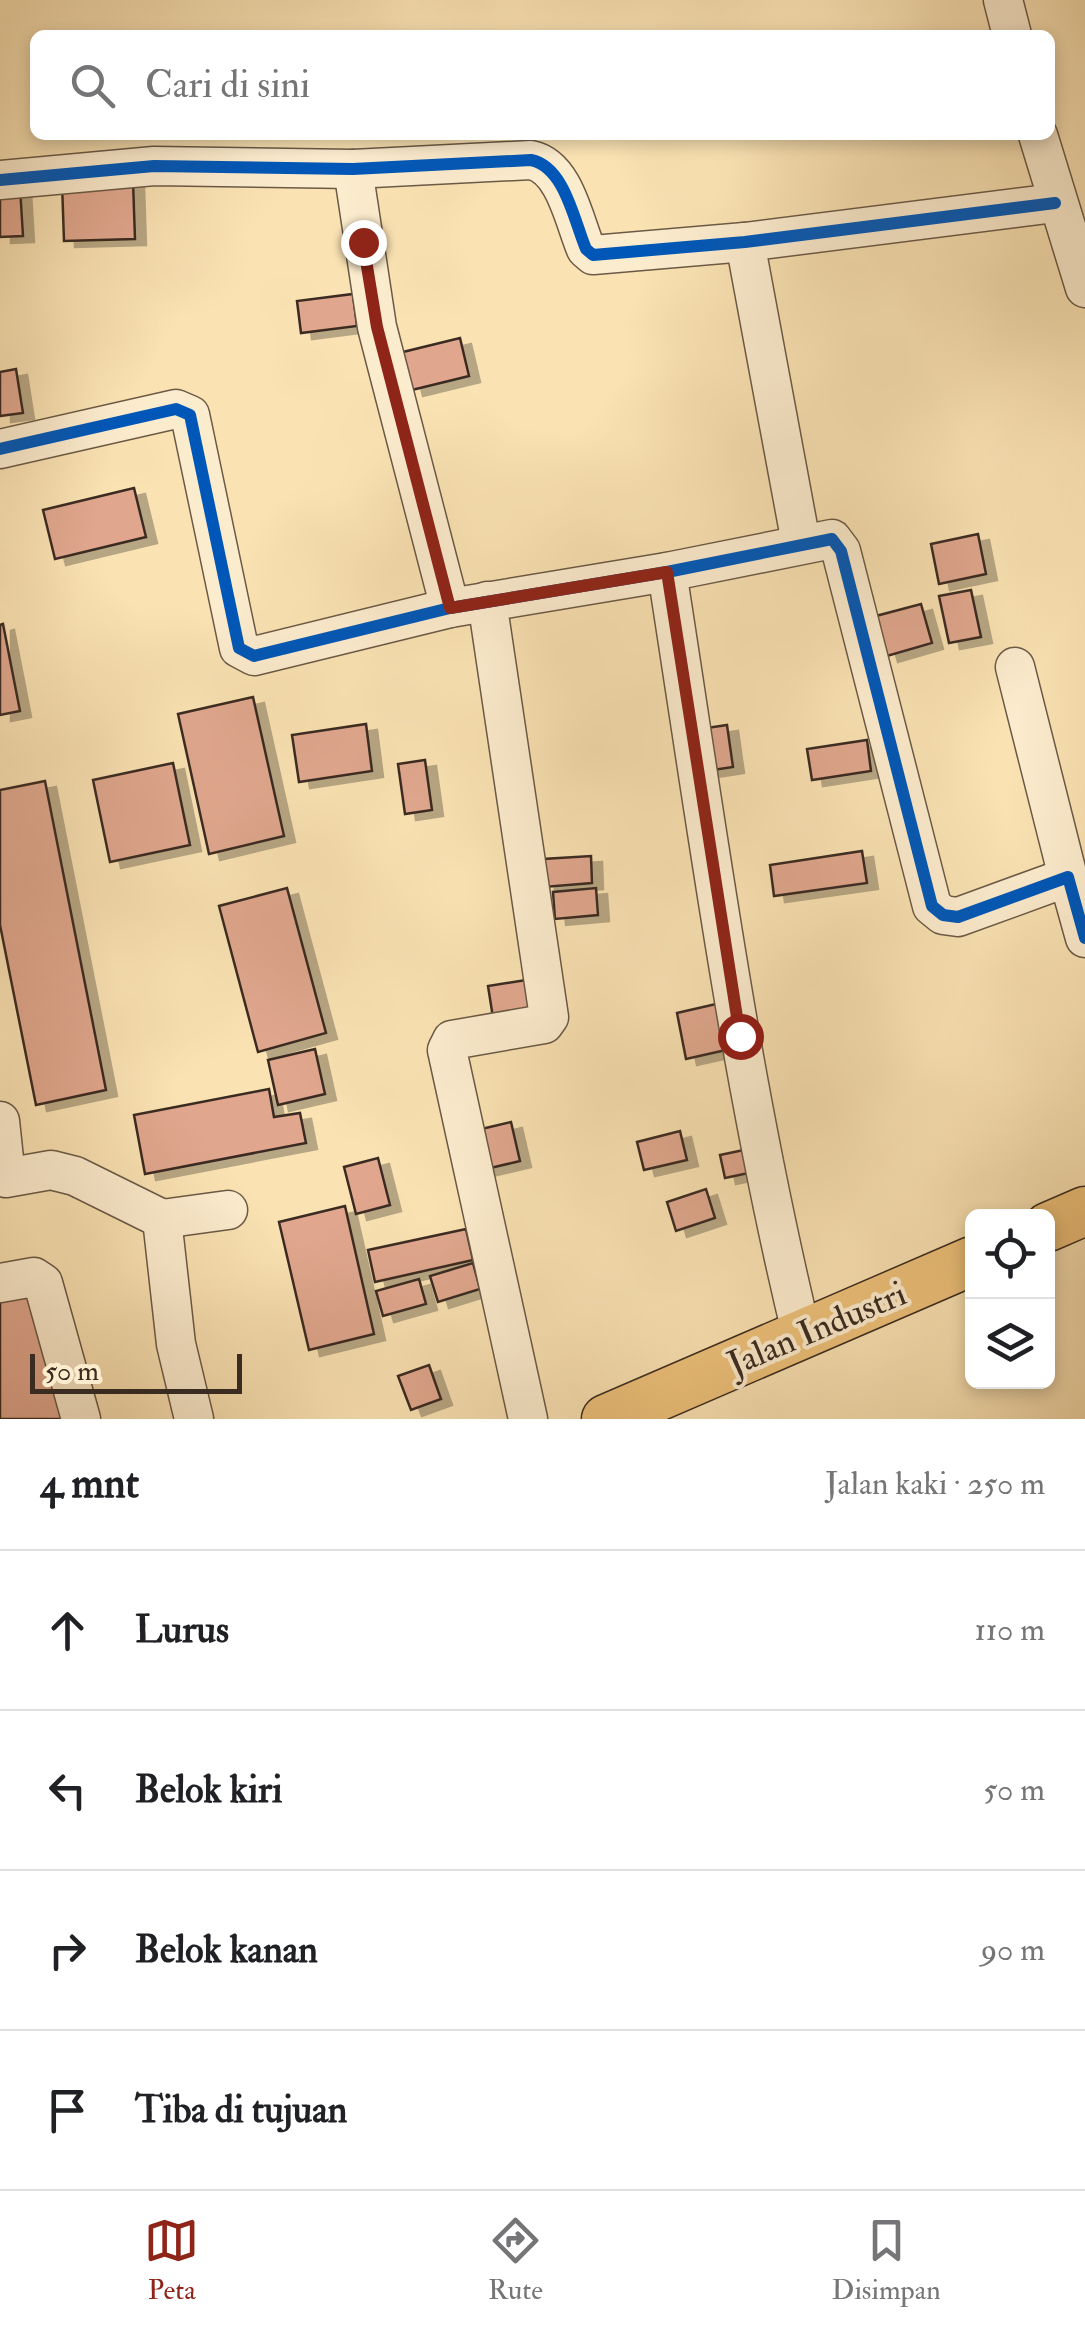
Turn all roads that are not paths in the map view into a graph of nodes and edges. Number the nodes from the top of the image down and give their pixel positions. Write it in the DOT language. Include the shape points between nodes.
graph roads {
  1 [pos="1003,0"];
  2 [pos="1011,30"];
  3 [pos="1039,140"];
  4 [pos="352,169"];
  5 [pos="0,180"];
  6 [pos="1055,203"];
  7 [pos="745,242"];
  8 [pos="1085,288"];
  9 [pos="0,449"];
  10 [pos="801,543"];
  11 [pos="667,572"];
  12 [pos="487,601"];
  13 [pos="450,608"];
  14 [pos="1015,668"];
  15 [pos="1068,877"];
  16 [pos="1085,938"];
  17 [pos="0,1121"];
  18 [pos="3,1179"];
  19 [pos="228,1210"];
  20 [pos="1085,1211"];
  21 [pos="162,1218"];
  22 [pos="1055,1225"];
  23 [pos="965,1263"];
  24 [pos="0,1283"];
  25 [pos="802,1336"];
  26 [pos="82,1419"];
  27 [pos="194,1419"];
  28 [pos="528,1419"];
  29 [pos="606,1419"];
  1 -- 2 [label="street"];
  3 -- 6 [label="street"];
  4 -- 5 [label="street" via="154,166"];
  4 -- 7 [label="street" via="542,162 593,254"];
  4 -- 13 [label="street" via="377,327"];
  6 -- 7 [label="street"];
  6 -- 8 [label="street"];
  7 -- 10 [label="street"];
  9 -- 13 [label="street" via="176,409 190,415 239,648 254,656"];
  10 -- 11 [label="street"];
  10 -- 15 [label="street" via="828,538 839,546 936,911 958,917"];
  11 -- 12 [label="street"];
  11 -- 25 [label="street" via="743,1055"];
  12 -- 13 [label="street"];
  12 -- 28 [label="street" via="548,1017 544,1024 452,1040 447,1050"];
  14 -- 15 [label="street"];
  15 -- 16 [label="street"];
  17 -- 18 [label="street"];
  18 -- 21 [label="street" via="51,1170 76,1176"];
  19 -- 21 [label="street"];
  20 -- 22 [label="main road"];
  21 -- 27 [label="street" via="176,1344"];
  23 -- 25 [label="main road, Jalan Industri"];
  24 -- 26 [label="street" via="34,1276 43,1283"];
  25 -- 29 [label="main road, Jalan Industri"];
}
